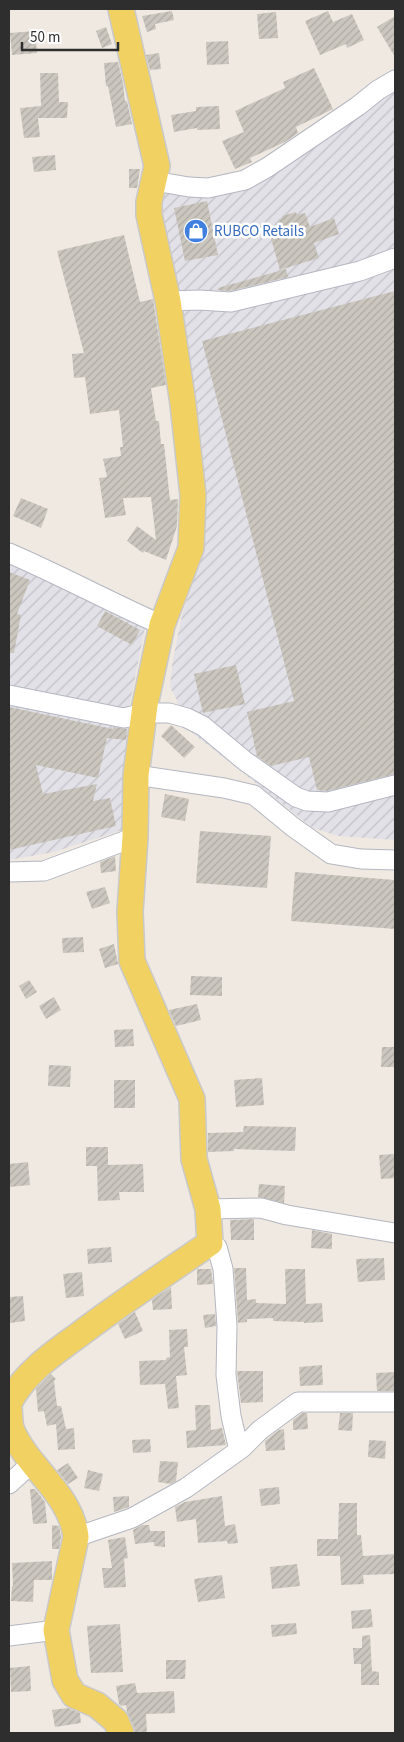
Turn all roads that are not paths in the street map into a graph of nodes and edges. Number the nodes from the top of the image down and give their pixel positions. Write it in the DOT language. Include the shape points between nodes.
graph roads {
  1 [pos="121,9"];
  2 [pos="395,80"];
  3 [pos="154,181"];
  4 [pos="395,258"];
  5 [pos="168,301"];
  6 [pos="9,552"];
  7 [pos="162,626"];
  8 [pos="9,695"];
  9 [pos="144,713"];
  10 [pos="136,775"];
  11 [pos="395,785"];
  12 [pos="135,837"];
  13 [pos="395,860"];
  14 [pos="9,872"];
  15 [pos="208,1209"];
  16 [pos="395,1233"];
  17 [pos="210,1243"];
  18 [pos="395,1402"];
  19 [pos="9,1403"];
  20 [pos="9,1408"];
  21 [pos="239,1450"];
  22 [pos="32,1463"];
  23 [pos="9,1484"];
  24 [pos="76,1537"];
  25 [pos="56,1630"];
  26 [pos="9,1636"];
  27 [pos="121,1733"];
  1 -- 3 [label="main road" via="157,166"];
  2 -- 3 [label="street" via="245,180 208,188"];
  3 -- 5 [label="main road" via="149,214"];
  4 -- 5 [label="street" via="360,271 231,302"];
  5 -- 7 [label="main road" via="193,495 191,548"];
  6 -- 7 [label="street"];
  7 -- 9 [label="main road"];
  8 -- 9 [label="street" via="124,718"];
  9 -- 10 [label="main road"];
  9 -- 11 [label="street" via="169,713 203,726 296,797 328,802"];
  10 -- 12 [label="main road"];
  10 -- 13 [label="street" via="254,795 331,854"];
  12 -- 14 [label="street" via="44,871"];
  12 -- 15 [label="main road" via="130,912 132,961 192,1099 194,1159"];
  15 -- 16 [label="street" via="261,1208"];
  15 -- 17 [label="main road"];
  17 -- 19 [label="main road" via="101,1317 48,1358 15,1391"];
  17 -- 21 [label="street" via="217,1247 223,1269 226,1375"];
  18 -- 21 [label="street" via="298,1402"];
  20 -- 22 [label="main road" via="12,1430"];
  21 -- 24 [label="street" via="186,1488 132,1518"];
  22 -- 23 [label="street"];
  22 -- 24 [label="main road" via="60,1496 74,1524"];
  24 -- 25 [label="main road"];
  25 -- 26 [label="street"];
  25 -- 27 [label="main road" via="65,1680 74,1695 97,1705 116,1721"];
}
